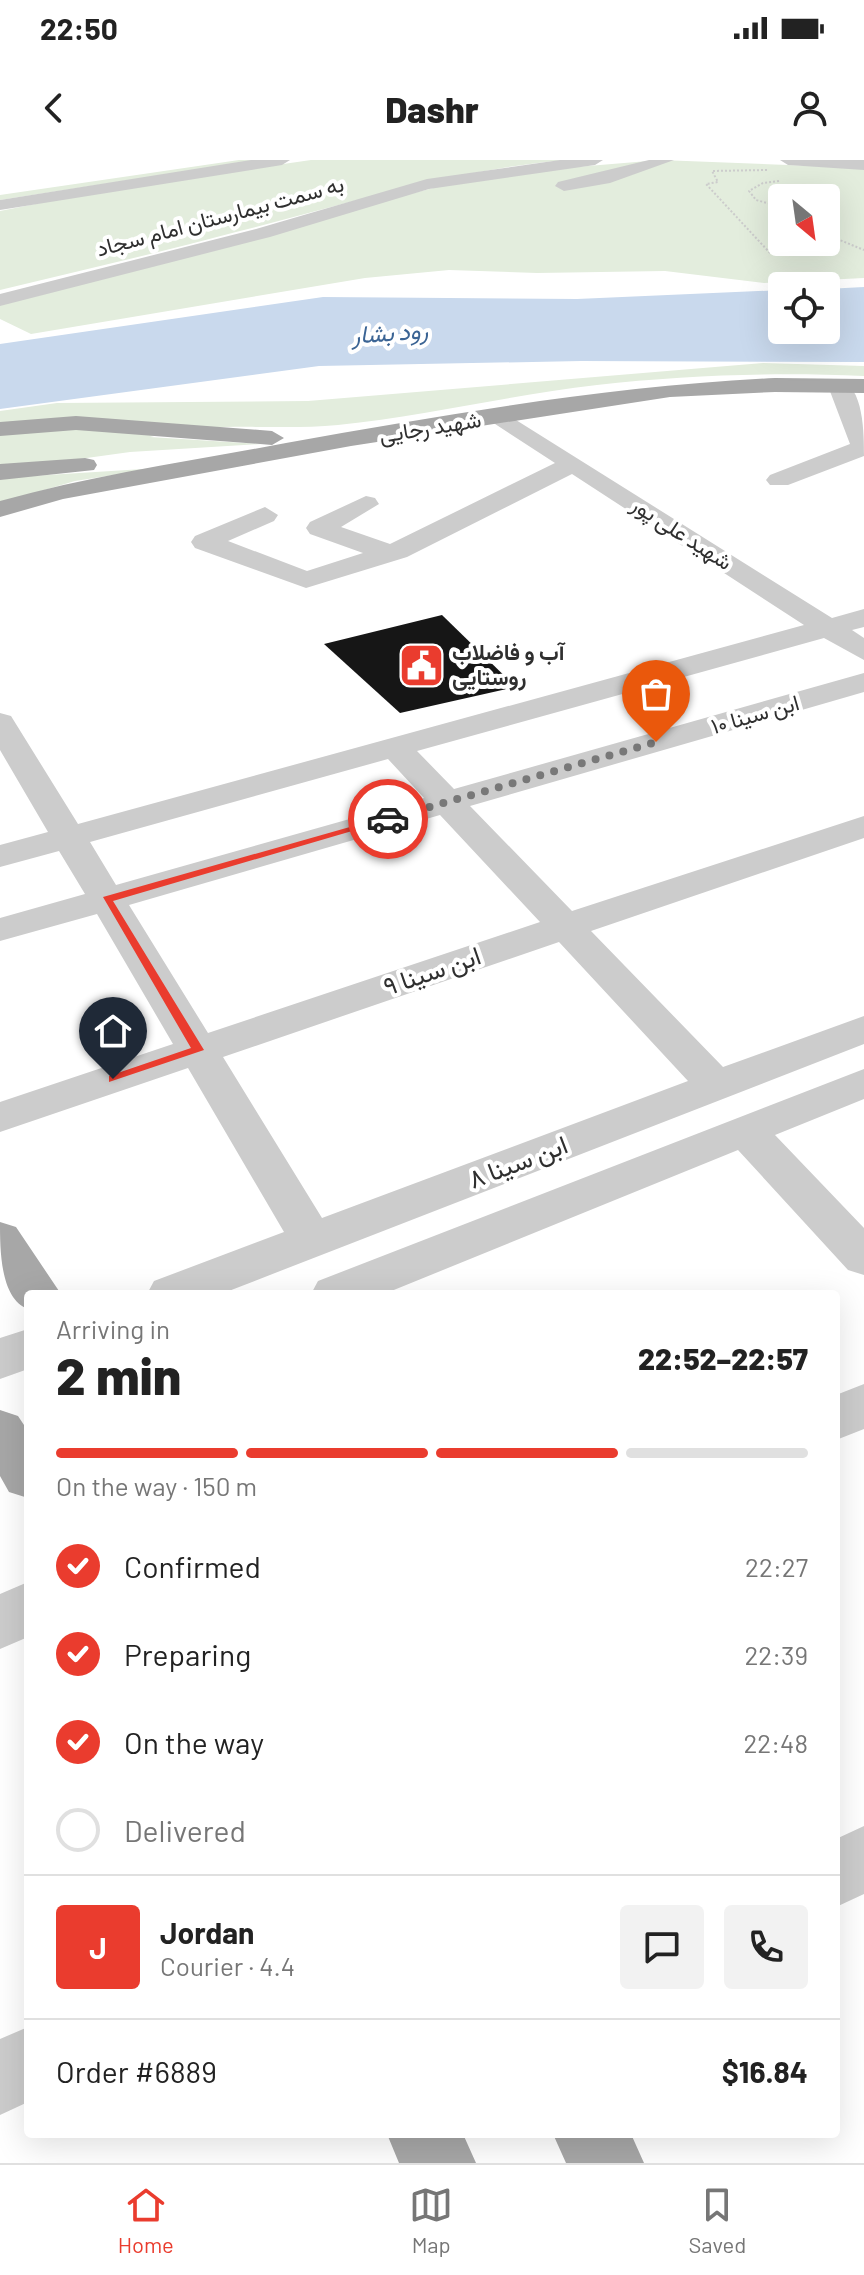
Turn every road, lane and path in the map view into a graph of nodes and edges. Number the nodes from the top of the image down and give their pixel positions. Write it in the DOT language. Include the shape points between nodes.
graph roads {
  1 [pos="208,160"];
  2 [pos="282,160"];
  3 [pos="595,160"];
  4 [pos="666,160"];
  5 [pos="788,160"];
  6 [pos="864,165"];
  7 [pos="767,170"];
  8 [pos="791,180"];
  9 [pos="551,188"];
  10 [pos="0,190"];
  11 [pos="768,203"];
  12 [pos="0,205"];
  13 [pos="840,240"];
  14 [pos="864,250"];
  15 [pos="768,251"];
  16 [pos="0,300"];
  17 [pos="839,386"];
  18 [pos="864,386"];
  19 [pos="500,417"];
  20 [pos="0,429"];
  21 [pos="334,442"];
  22 [pos="864,447"];
  23 [pos="573,464"];
  24 [pos="0,472"];
  25 [pos="779,480"];
  26 [pos="366,504"];
  27 [pos="0,509"];
  28 [pos="265,515"];
  29 [pos="390,553"];
  30 [pos="864,618"];
  31 [pos="829,627"];
  32 [pos="864,651"];
  33 [pos="864,682"];
  34 [pos="0,723"];
  35 [pos="394,746"];
  36 [pos="448,802"];
  37 [pos="864,826"];
  38 [pos="69,837"];
  39 [pos="0,856"];
  40 [pos="107,900"];
  41 [pos="565,926"];
  42 [pos="0,930"];
  43 [pos="864,1029"];
  44 [pos="198,1050"];
  45 [pos="864,1083"];
  46 [pos="716,1085"];
  47 [pos="0,1117"];
  48 [pos="745,1130"];
  49 [pos="0,1239"];
  50 [pos="313,1241"];
  51 [pos="864,1258"];
  52 [pos="34,1290"];
  53 [pos="182,1290"];
  54 [pos="345,1290"];
  55 [pos="24,1350"];
  56 [pos="0,1359"];
  57 [pos="864,1405"];
  58 [pos="840,1417"];
  59 [pos="0,1431"];
  60 [pos="24,1470"];
  61 [pos="24,1609"];
  62 [pos="0,1623"];
  63 [pos="864,1858"];
  64 [pos="840,1873"];
  65 [pos="24,2064"];
  66 [pos="0,2080"];
  67 [pos="424,2138"];
  68 [pos="591,2138"];
  69 [pos="440,2163"];
  70 [pos="608,2163"];
  1 -- 10 [label="street"];
  2 -- 12 [label="street"];
  3 -- 16 [label="street, به سمت بیمارستان امام سجاد" via="427,184 263,233"];
  4 -- 9 [label="street"];
  5 -- 6 [label="street"];
  7 -- 15 [label="path" via="712,171 718,182 706,184"];
  8 -- 11 [label="path" via="763,183 749,191"];
  13 -- 14 [label="path"];
  17 -- 18 [label="main road, شهید رجایی"];
  17 -- 19 [label="main road, شهید رجایی" via="670,390"];
  17 -- 22 [label="street"];
  19 -- 21 [label="main road, شهید رجایی"];
  19 -- 23 [label="street, شهید علی پور"];
  20 -- 21 [label="main road" via="76,423"];
  21 -- 24 [label="main road"];
  21 -- 27 [label="main road, شهید رجایی" via="60,492"];
  22 -- 25 [label="street"];
  23 -- 29 [label="street"];
  23 -- 31 [label="street, شهید علی پور"];
  26 -- 29 [label="street" via="319,528"];
  28 -- 29 [label="street" via="205,542 306,580"];
  30 -- 31 [label="street"];
  31 -- 32 [label="street, شهید علی پور"];
  31 -- 35 [label="street"];
  33 -- 36 [label="street, ابن سینا ۱۰"];
  34 -- 38 [label="street"];
  35 -- 36 [label="street"];
  35 -- 38 [label="street"];
  36 -- 40 [label="street, ابن سینا ۱۰"];
  36 -- 41 [label="street"];
  37 -- 41 [label="street, ابن سینا ۹"];
  38 -- 39 [label="street"];
  38 -- 40 [label="street"];
  40 -- 42 [label="street, ابن سینا ۱۰"];
  40 -- 44 [label="street"];
  41 -- 44 [label="street, ابن سینا ۹"];
  41 -- 46 [label="street"];
  43 -- 46 [label="street, ابن سینا ۸"];
  44 -- 47 [label="street, ابن سینا ۹"];
  44 -- 50 [label="street"];
  45 -- 48 [label="street, ابن سینا ۸"];
  46 -- 50 [label="street, ابن سینا ۸"];
  48 -- 51 [label="street"];
  48 -- 54 [label="street, ابن سینا ۸"];
  49 -- 52 [label="main road"];
  50 -- 53 [label="street, ابن سینا ۸"];
  55 -- 56 [label="street"];
  57 -- 58 [label="street"];
  59 -- 60 [label="main road"];
  61 -- 62 [label="street"];
  63 -- 64 [label="street"];
  65 -- 66 [label="street"];
  67 -- 69 [label="main road"];
  68 -- 70 [label="main road"];
}
